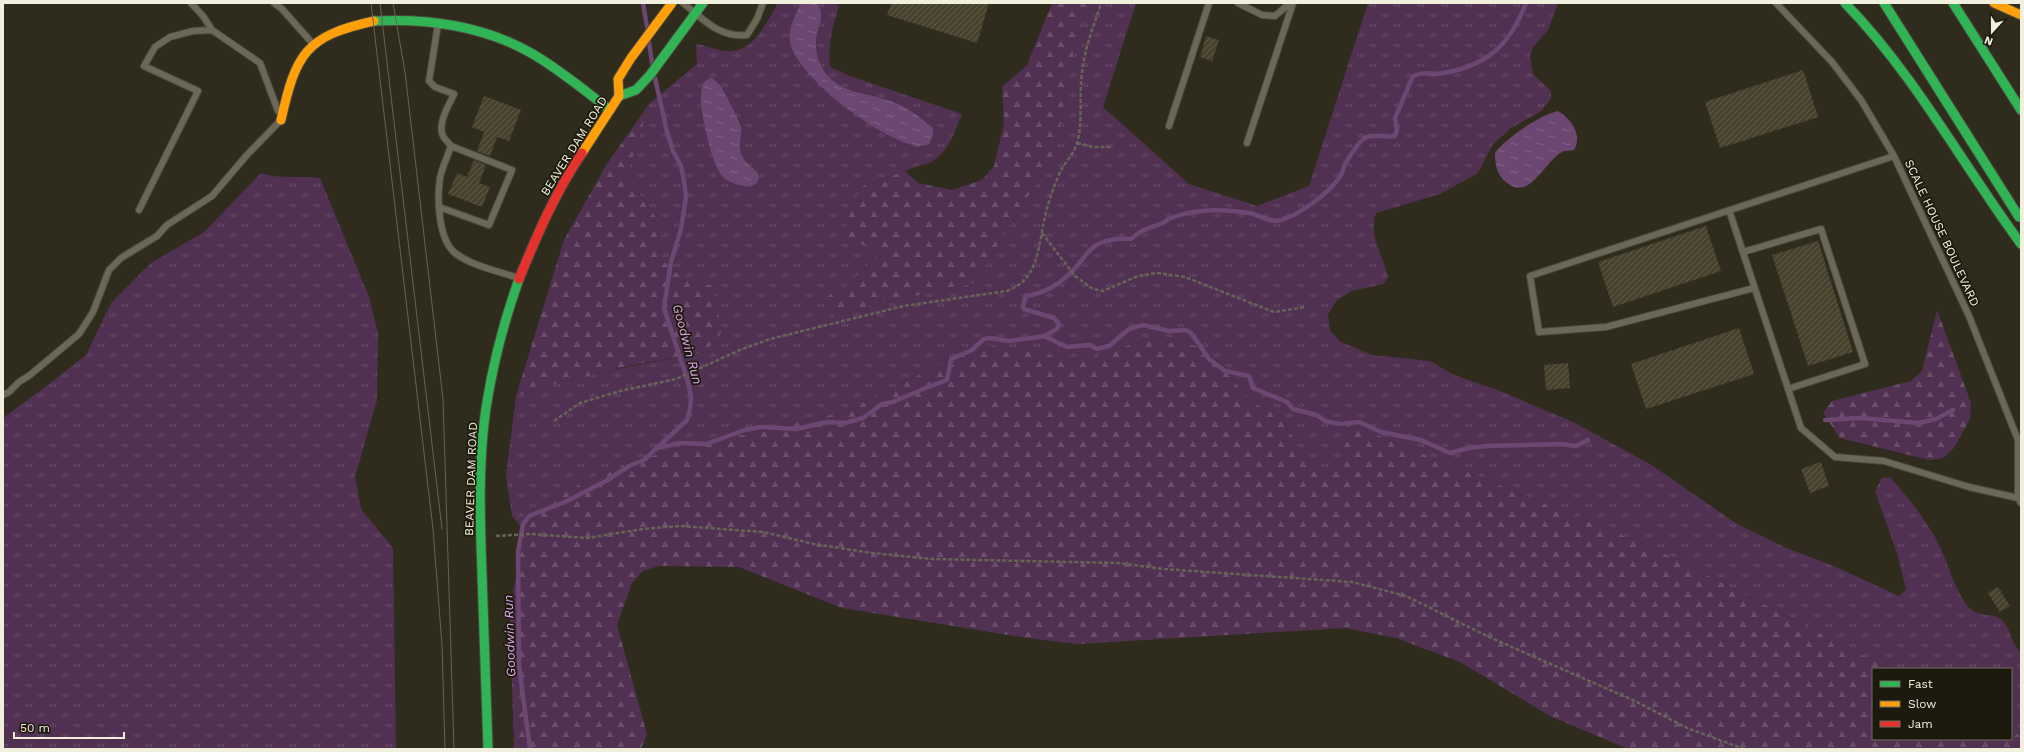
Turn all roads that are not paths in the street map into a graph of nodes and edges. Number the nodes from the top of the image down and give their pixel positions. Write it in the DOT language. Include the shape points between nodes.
graph roads {
  1 [pos="191,3"];
  2 [pos="274,3"];
  3 [pos="683,3"];
  4 [pos="703,3"];
  5 [pos="763,3"];
  6 [pos="1209,3"];
  7 [pos="1238,3"];
  8 [pos="1290,3"];
  9 [pos="1293,3"];
  10 [pos="1776,3"];
  11 [pos="1845,3"];
  12 [pos="1884,3"];
  13 [pos="1953,3"];
  14 [pos="1994,3"];
  15 [pos="669,7"];
  16 [pos="696,13"];
  17 [pos="2021,15"];
  18 [pos="438,22"];
  19 [pos="212,30"];
  20 [pos="314,45"];
  21 [pos="619,96"];
  22 [pos="610,110"];
  23 [pos="2021,110"];
  24 [pos="281,120"];
  25 [pos="1169,126"];
  26 [pos="1247,143"];
  27 [pos="452,146"];
  28 [pos="1894,156"];
  29 [pos="439,207"];
  30 [pos="139,210"];
  31 [pos="1729,210"];
  32 [pos="2021,221"];
  33 [pos="2021,244"];
  34 [pos="1743,252"];
  35 [pos="519,279"];
  36 [pos="1754,288"];
  37 [pos="1788,389"];
  38 [pos="3,395"];
  39 [pos="2019,500"];
  40 [pos="488,749"];
  1 -- 19 [label="lane"];
  2 -- 20 [label="lane" via="282,8"];
  3 -- 16 [label="lane"];
  4 -- 16 [label="main road, BEAVER DAM ROAD"];
  5 -- 16 [label="lane" via="747,35 726,34"];
  6 -- 25 [label="lane"];
  7 -- 8 [label="lane" via="1262,15 1275,16"];
  9 -- 26 [label="lane"];
  10 -- 28 [label="lane, SCALE HOUSE BOULEVARD" via="1832,62 1860,100"];
  11 -- 33 [label="main road" via="1869,26 1902,67"];
  12 -- 32 [label="main road"];
  13 -- 23 [label="main road"];
  14 -- 17 [label="main road"];
  15 -- 21 [label="main road, BEAVER DAM ROAD" via="618,79"];
  16 -- 21 [label="main road, BEAVER DAM ROAD" via="650,75 636,90"];
  18 -- 20 [label="main road" via="396,20 360,24 327,35"];
  18 -- 22 [label="main road" via="494,35 519,47"];
  18 -- 27 [label="lane" via="429,82 454,94 442,121 443,136"];
  19 -- 24 [label="lane" via="260,63"];
  19 -- 30 [label="lane" via="193,31 170,37 155,47 144,66 198,92"];
  20 -- 24 [label="main road" via="302,57 294,73"];
  21 -- 22 [label="main road, BEAVER DAM ROAD"];
  22 -- 35 [label="main road, BEAVER DAM ROAD" via="556,195"];
  24 -- 38 [label="lane" via="212,196 167,225 157,236 122,258 109,270 93,312 79,334 45,364"];
  27 -- 29 [label="lane" via="440,177"];
  27 -- 29 [label="lane" via="512,170 489,225"];
  28 -- 31 [label="lane"];
  28 -- 39 [label="lane, SCALE HOUSE BOULEVARD" via="1969,316 2018,440"];
  29 -- 35 [label="lane" via="447,245 468,260"];
  31 -- 34 [label="lane"];
  31 -- 36 [label="lane" via="1530,276 1539,332 1606,327"];
  34 -- 36 [label="lane"];
  34 -- 37 [label="lane" via="1821,229 1824,236 1865,364"];
  35 -- 40 [label="main road, BEAVER DAM ROAD" via="495,358 482,438 481,536"];
  36 -- 37 [label="lane"];
  37 -- 39 [label="lane" via="1801,428 1835,457 1884,461"];
}
